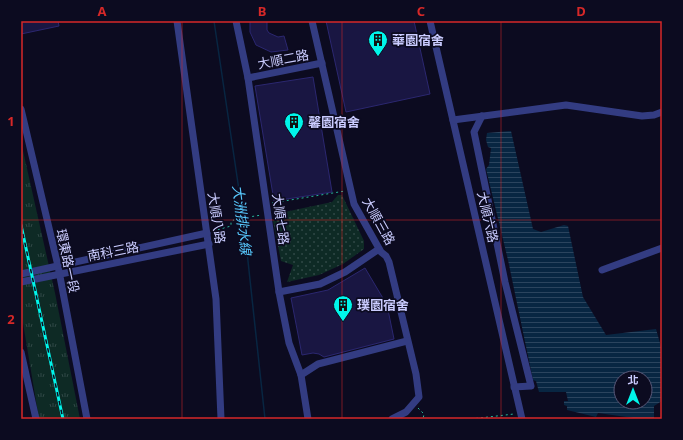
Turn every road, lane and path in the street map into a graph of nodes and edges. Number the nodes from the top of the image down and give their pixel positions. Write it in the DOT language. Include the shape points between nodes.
graph roads {
  1 [pos="177,21"];
  2 [pos="236,21"];
  3 [pos="312,21"];
  4 [pos="430,21"];
  5 [pos="322,63"];
  6 [pos="248,78"];
  7 [pos="21,109"];
  8 [pos="662,112"];
  9 [pos="482,116"];
  10 [pos="453,120"];
  11 [pos="351,190"];
  12 [pos="267,204"];
  13 [pos="263,214"];
  14 [pos="207,233"];
  15 [pos="209,244"];
  16 [pos="662,248"];
  17 [pos="379,249"];
  18 [pos="58,266"];
  19 [pos="602,270"];
  20 [pos="21,274"];
  21 [pos="59,274"];
  22 [pos="21,282"];
  23 [pos="279,292"];
  24 [pos="407,341"];
  25 [pos="21,352"];
  26 [pos="23,367"];
  27 [pos="301,375"];
  28 [pos="514,387"];
  29 [pos="414,404"];
  30 [pos="521,416"];
  31 [pos="36,419"];
  32 [pos="87,419"];
  33 [pos="221,419"];
  34 [pos="308,419"];
  35 [pos="394,419"];
  36 [pos="422,419"];
  37 [pos="471,419"];
  1 -- 14 [label="street, 大順八路"];
  2 -- 6 [label="street, 大順七路"];
  3 -- 5 [label="street, 大順三路"];
  4 -- 10 [label="street, 大順六路"];
  5 -- 6 [label="street, 大順二路"];
  5 -- 11 [label="street, 大順三路"];
  6 -- 12 [label="street, 大順七路"];
  7 -- 18 [label="street, 環東路一段"];
  8 -- 9 [label="street" via="642,116 566,105"];
  9 -- 10 [label="street"];
  9 -- 28 [label="street" via="474,132 505,282 531,386"];
  10 -- 28 [label="street, 大順六路"];
  11 -- 12 [label="path"];
  11 -- 17 [label="street, 大順三路" via="354,204"];
  12 -- 23 [label="street, 大順七路"];
  13 -- 14 [label="path" via="234,219 231,226"];
  14 -- 15 [label="street, 大順八路"];
  14 -- 18 [label="street, 南科三路"];
  15 -- 21 [label="street, 南科三路"];
  15 -- 33 [label="street, 大順八路" via="216,299"];
  16 -- 19 [label="street"];
  17 -- 23 [label="street" via="345,272 320,284"];
  17 -- 24 [label="street, 大順三路" via="389,262"];
  18 -- 20 [label="street, 南科三路"];
  18 -- 21 [label="street, 環東路一段"];
  21 -- 22 [label="street, 南科三路"];
  21 -- 32 [label="street, 環東路一段"];
  23 -- 27 [label="street, 大順七路" via="289,343"];
  24 -- 27 [label="street" via="318,364"];
  24 -- 29 [label="street, 大順三路" via="419,390 419,396"];
  25 -- 26 [label="street"];
  26 -- 31 [label="street"];
  27 -- 34 [label="street, 大順七路"];
  28 -- 30 [label="street, 大順六路"];
  29 -- 35 [label="street"];
  29 -- 36 [label="path" via="424,414"];
  30 -- 37 [label="path"];
}
